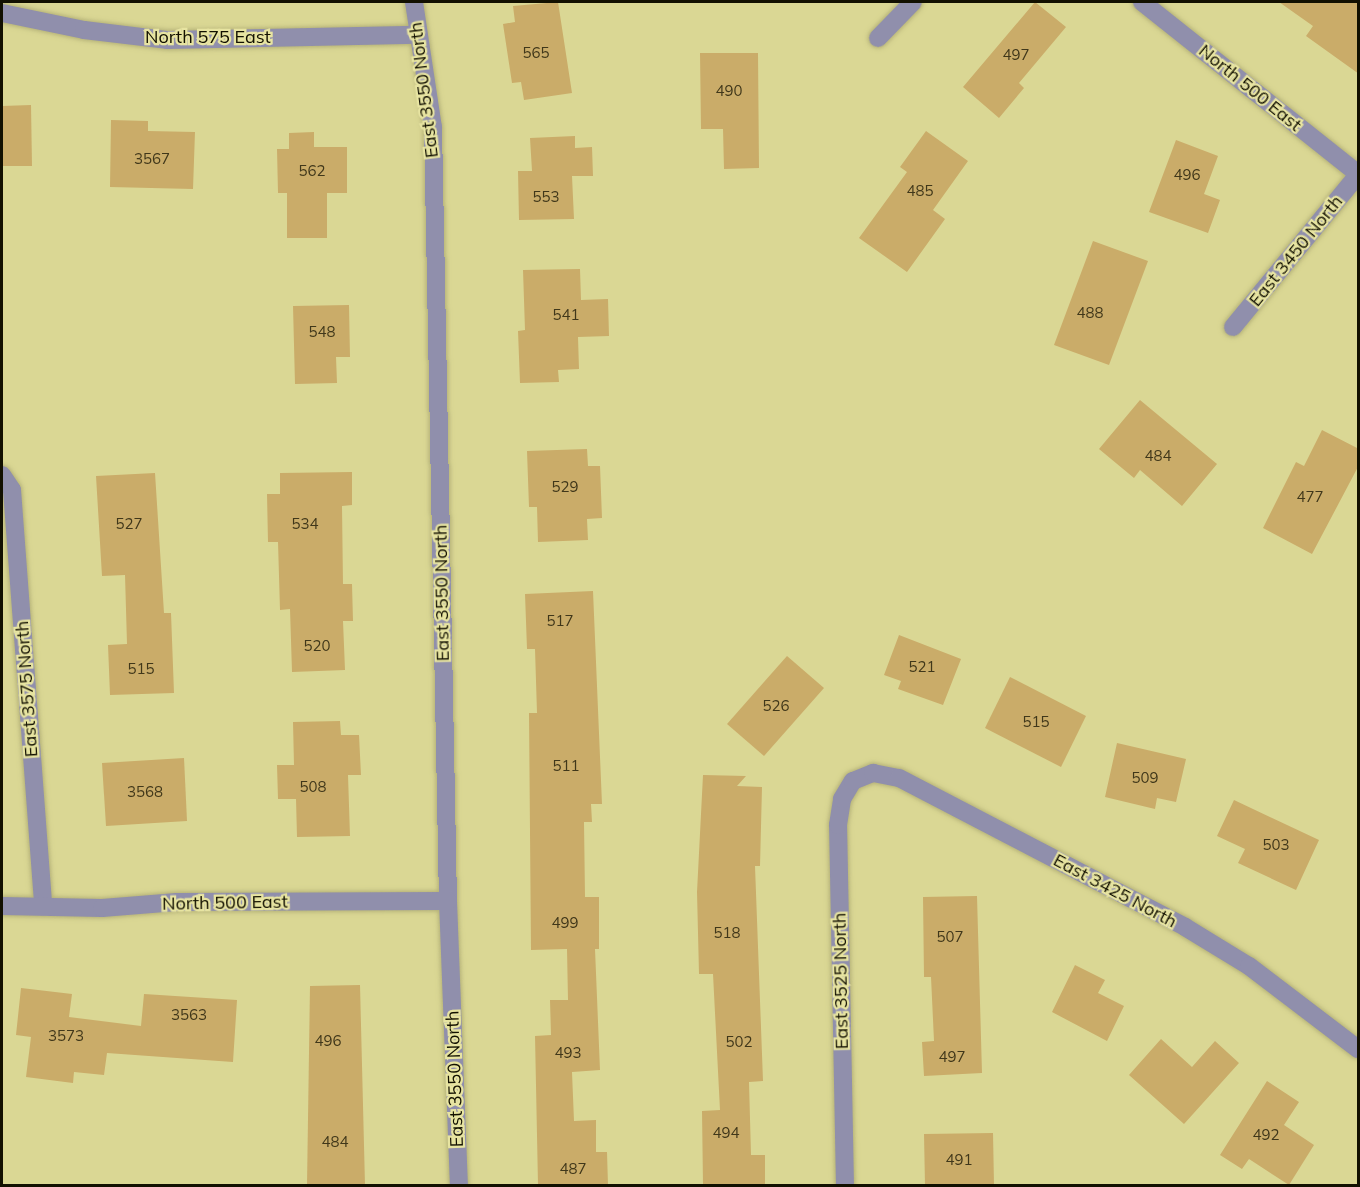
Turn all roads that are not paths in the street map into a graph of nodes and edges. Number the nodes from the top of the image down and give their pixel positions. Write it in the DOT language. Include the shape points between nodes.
graph roads {
  1 [pos="414,2"];
  2 [pos="913,2"];
  3 [pos="1142,2"];
  4 [pos="2,13"];
  5 [pos="417,35"];
  6 [pos="878,38"];
  7 [pos="1359,175"];
  8 [pos="1233,327"];
  9 [pos="2,475"];
  10 [pos="853,781"];
  11 [pos="448,901"];
  12 [pos="2,906"];
  13 [pos="43,906"];
  14 [pos="1359,1049"];
  15 [pos="459,1185"];
  16 [pos="845,1185"];
  1 -- 5 [label="street, East 3550 North"];
  2 -- 6 [label="street"];
  3 -- 7 [label="street, North 500 East"];
  4 -- 5 [label="street, North 575 East" via="84,30 168,40"];
  5 -- 11 [label="street, East 3550 North" via="433,127"];
  7 -- 8 [label="street, East 3450 North"];
  9 -- 13 [label="street, East 3575 North" via="12,490"];
  10 -- 14 [label="street, East 3425 North" via="873,774 899,778 1185,927 1249,966"];
  10 -- 16 [label="street, East 3525 North" via="842,799 838,825"];
  11 -- 13 [label="street, North 500 East"];
  11 -- 15 [label="street, East 3550 North"];
  12 -- 13 [label="street, North 500 East"];
}
